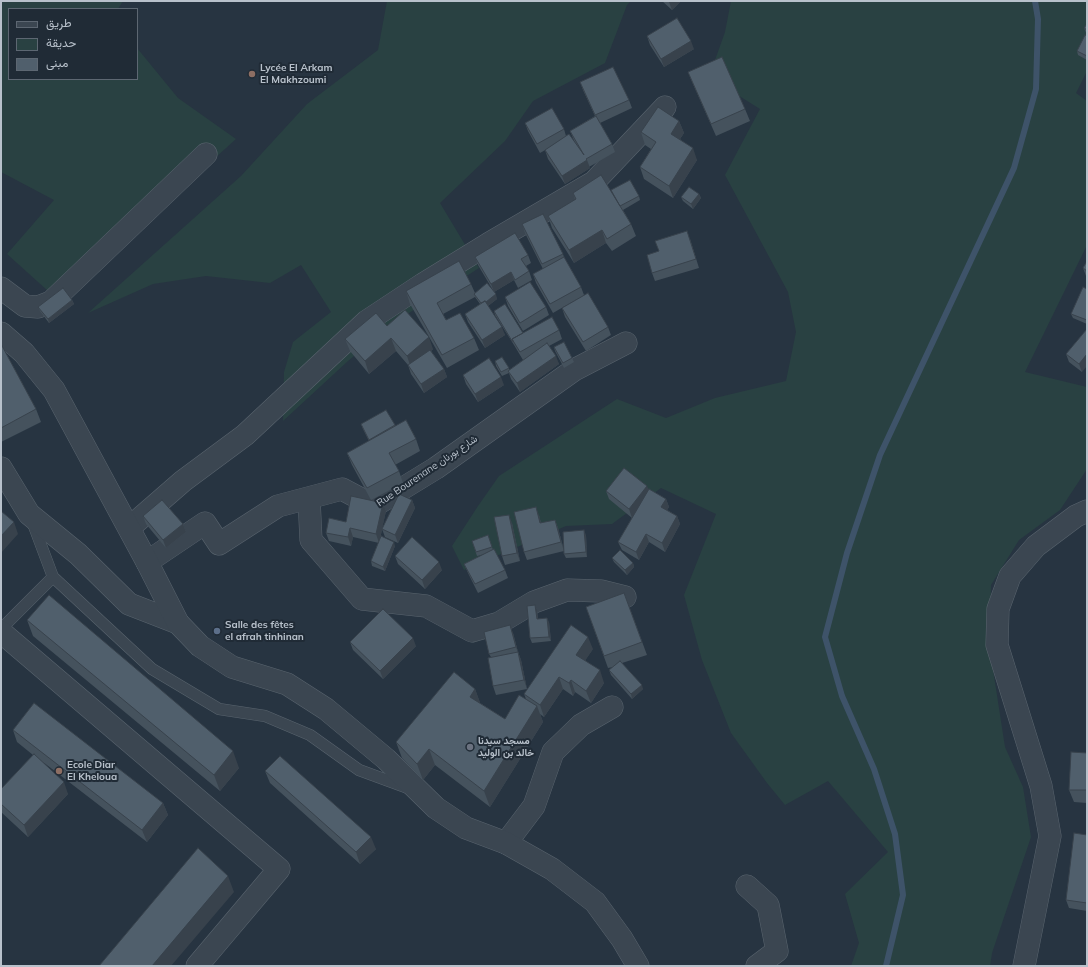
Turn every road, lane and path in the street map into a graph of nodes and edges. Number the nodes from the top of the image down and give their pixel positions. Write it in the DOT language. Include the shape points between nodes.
graph roads {
  1 [pos="665,107"];
  2 [pos="206,154"];
  3 [pos="1,288"];
  4 [pos="1,333"];
  5 [pos="626,343"];
  6 [pos="1,468"];
  7 [pos="309,498"];
  8 [pos="1087,511"];
  9 [pos="29,514"];
  10 [pos="129,528"];
  11 [pos="147,562"];
  12 [pos="53,577"];
  13 [pos="625,597"];
  14 [pos="178,623"];
  15 [pos="1,630"];
  16 [pos="612,707"];
  17 [pos="418,792"];
  18 [pos="506,843"];
  19 [pos="747,886"];
  20 [pos="197,966"];
  21 [pos="638,966"];
  22 [pos="757,966"];
  23 [pos="1024,966"];
  1 -- 10 [label="street" via="594,182 423,284 367,322 245,435 183,481"];
  2 -- 3 [label="street" via="51,302 38,307 25,306"];
  4 -- 10 [label="street" via="24,353 54,390"];
  5 -- 7 [label="street, Rue Bourenane شارع بورنان" via="574,370 436,468 374,506 342,489"];
  6 -- 9 [label="street"];
  7 -- 11 [label="street, Rue Bourenane شارع بورنان" via="278,506 219,544 205,523"];
  7 -- 13 [label="street" via="311,540 362,599 426,606 472,631 500,622 534,602 567,590 601,591"];
  8 -- 23 [label="street" via="1076,516 1036,546 1010,576 998,609 997,645 1041,786 1050,836"];
  9 -- 12 [label="lane"];
  9 -- 14 [label="street" via="78,554 129,604"];
  10 -- 11 [label="street"];
  11 -- 14 [label="street"];
  12 -- 15 [label="lane"];
  12 -- 17 [label="lane" via="152,669 219,709 265,716 310,735 359,770"];
  14 -- 17 [label="street" via="200,646 232,666 287,684 326,709 386,759"];
  15 -- 20 [label="street" via="279,869"];
  16 -- 18 [label="street" via="581,725 554,752 534,806"];
  17 -- 18 [label="street" via="466,828"];
  18 -- 21 [label="street" via="552,868 595,902"];
  19 -- 22 [label="street" via="768,905 777,951"];
}
